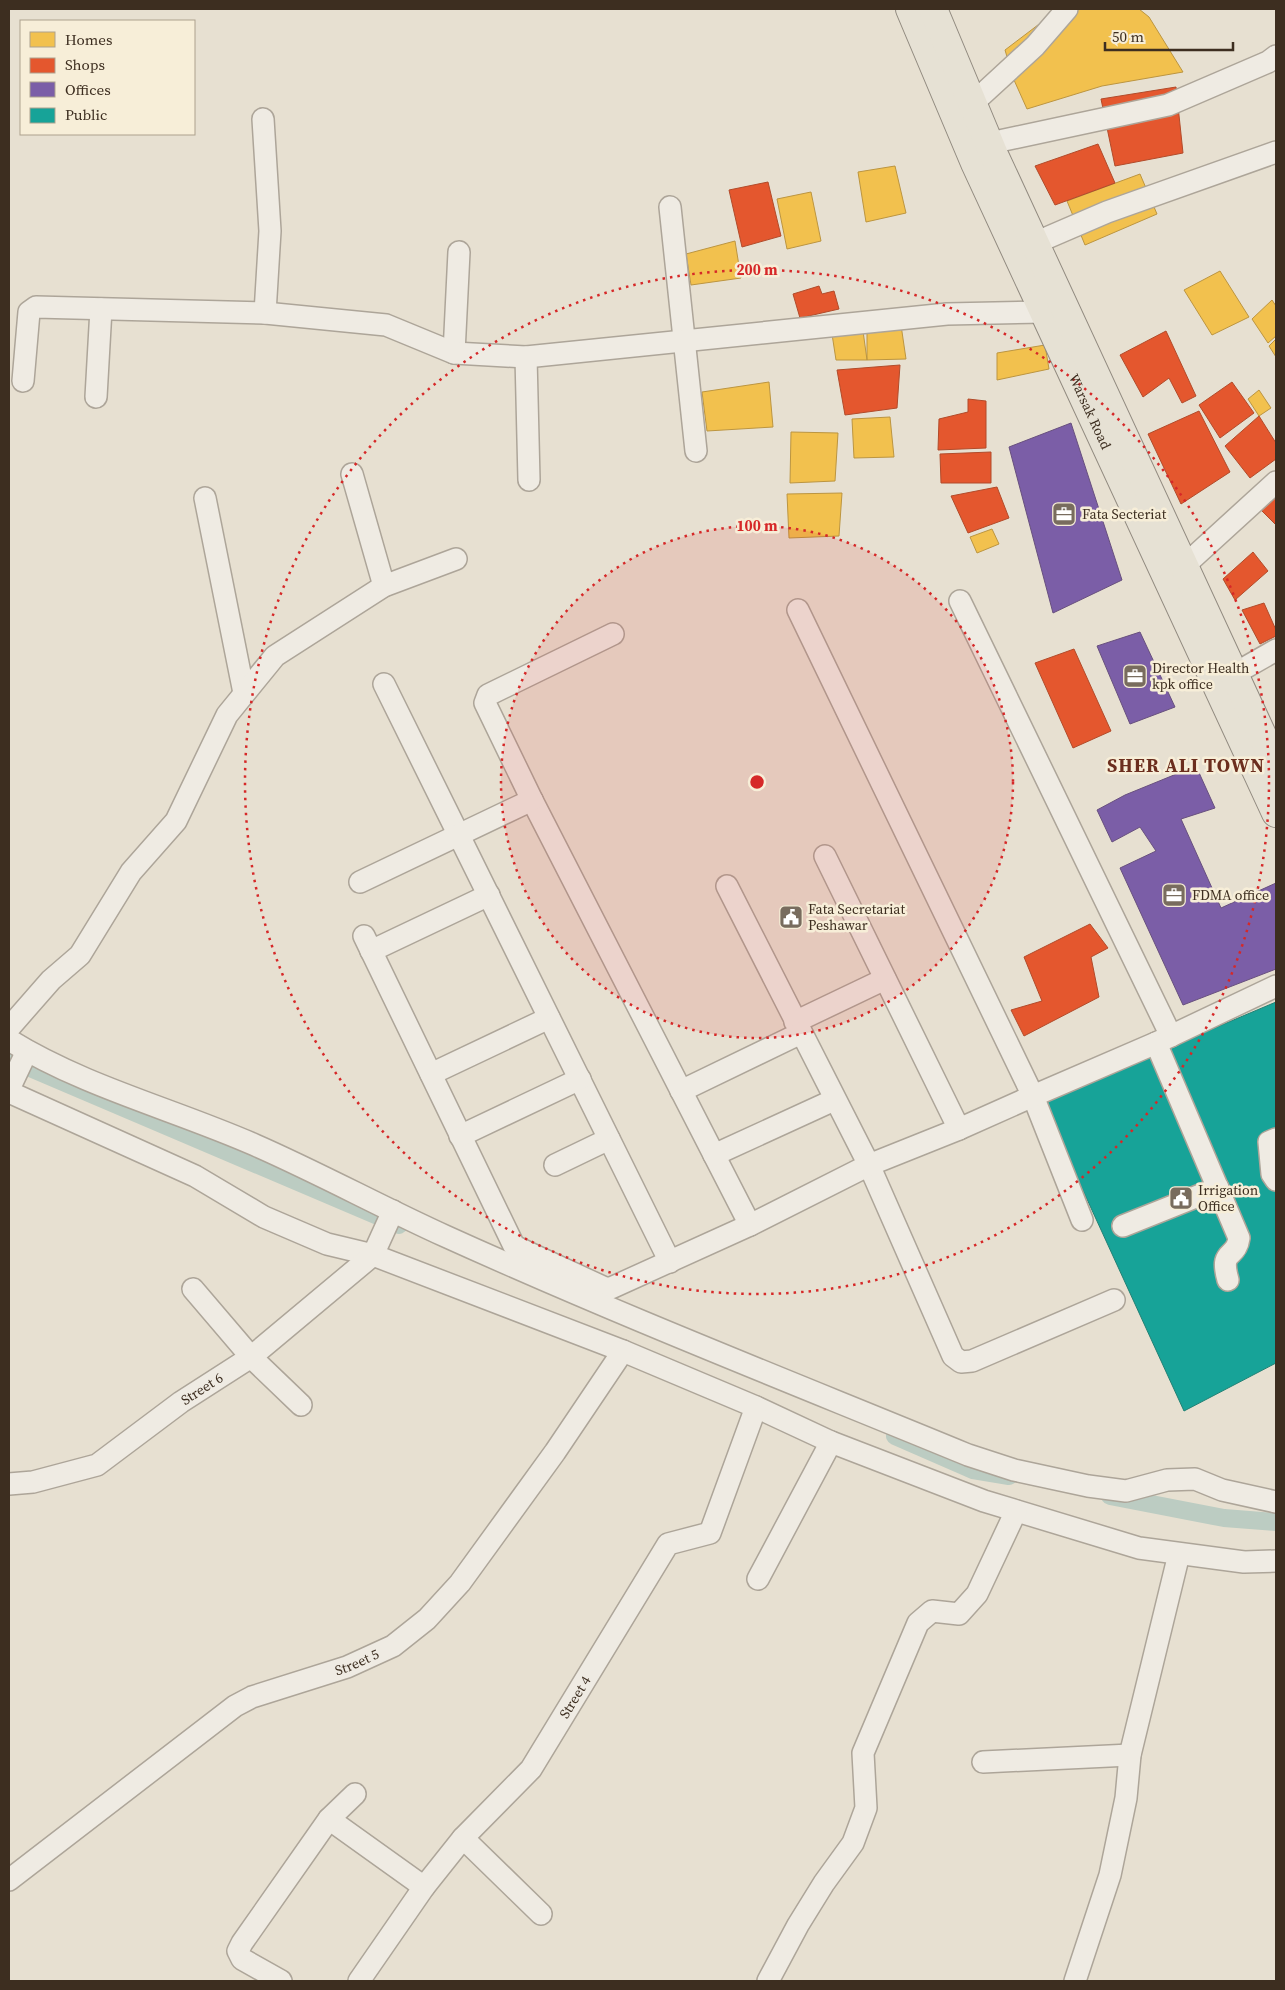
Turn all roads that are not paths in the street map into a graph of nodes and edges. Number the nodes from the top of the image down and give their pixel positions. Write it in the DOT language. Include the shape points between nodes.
graph roads {
  1 [pos="910,9"];
  2 [pos="1067,9"];
  3 [pos="932,25"];
  4 [pos="1276,56"];
  5 [pos="973,103"];
  6 [pos="263,118"];
  7 [pos="990,143"];
  8 [pos="1276,152"];
  9 [pos="1002,197"];
  10 [pos="670,207"];
  11 [pos="1035,242"];
  12 [pos="458,252"];
  13 [pos="101,309"];
  14 [pos="1044,312"];
  15 [pos="265,313"];
  16 [pos="685,342"];
  17 [pos="454,353"];
  18 [pos="526,358"];
  19 [pos="23,381"];
  20 [pos="96,397"];
  21 [pos="696,451"];
  22 [pos="352,474"];
  23 [pos="529,480"];
  24 [pos="1276,482"];
  25 [pos="205,498"];
  26 [pos="456,559"];
  27 [pos="1184,566"];
  28 [pos="384,586"];
  29 [pos="960,601"];
  30 [pos="798,610"];
  31 [pos="613,634"];
  32 [pos="1276,650"];
  33 [pos="1234,674"];
  34 [pos="384,684"];
  35 [pos="244,694"];
  36 [pos="1276,765"];
  37 [pos="532,800"];
  38 [pos="1276,813"];
  39 [pos="459,835"];
  40 [pos="825,856"];
  41 [pos="360,882"];
  42 [pos="727,886"];
  43 [pos="488,895"];
  44 [pos="885,979"];
  45 [pos="1276,986"];
  46 [pos="549,1018"];
  47 [pos="9,1028"];
  48 [pos="798,1028"];
  49 [pos="1164,1040"];
  50 [pos="18,1045"];
  51 [pos="431,1074"];
  52 [pos="580,1079"];
  53 [pos="9,1090"];
  54 [pos="681,1091"];
  55 [pos="1033,1096"];
  56 [pos="834,1100"];
  57 [pos="959,1129"];
  58 [pos="460,1136"];
  59 [pos="609,1139"];
  60 [pos="1276,1139"];
  61 [pos="714,1156"];
  62 [pos="555,1165"];
  63 [pos="869,1165"];
  64 [pos="1276,1180"];
  65 [pos="1218,1188"];
  66 [pos="392,1211"];
  67 [pos="1082,1220"];
  68 [pos="750,1225"];
  69 [pos="1123,1226"];
  70 [pos="374,1255"];
  71 [pos="670,1262"];
  72 [pos="1228,1280"];
  73 [pos="193,1289"];
  74 [pos="1114,1300"];
  75 [pos="623,1351"];
  76 [pos="251,1357"];
  77 [pos="301,1405"];
  78 [pos="756,1407"];
  79 [pos="831,1442"];
  80 [pos="9,1484"];
  81 [pos="1276,1502"];
  82 [pos="1016,1511"];
  83 [pos="1180,1554"];
  84 [pos="1276,1561"];
  85 [pos="758,1579"];
  86 [pos="1130,1755"];
  87 [pos="983,1762"];
  88 [pos="355,1794"];
  89 [pos="329,1819"];
  90 [pos="463,1838"];
  91 [pos="12,1870"];
  92 [pos="424,1886"];
  93 [pos="541,1914"];
  94 [pos="258,1975"];
  95 [pos="281,1981"];
  96 [pos="359,1981"];
  97 [pos="768,1981"];
  98 [pos="1075,1981"];
  1 -- 3 [label="main road, Warsak Road"];
  2 -- 5 [label="street" via="1035,46"];
  3 -- 5 [label="main road, Warsak Road"];
  3 -- 9 [label="main road, Warsak Road"];
  4 -- 7 [label="street" via="1168,106"];
  5 -- 7 [label="main road, Warsak Road"];
  6 -- 15 [label="street" via="270,231"];
  7 -- 9 [label="main road, Warsak Road"];
  8 -- 11 [label="street" via="1107,212"];
  9 -- 11 [label="main road, Warsak Road"];
  9 -- 14 [label="main road, Warsak Road"];
  10 -- 16 [label="street"];
  11 -- 27 [label="main road, Warsak Road"];
  12 -- 17 [label="street"];
  13 -- 15 [label="street"];
  13 -- 19 [label="street" via="36,307 29,312"];
  13 -- 20 [label="street"];
  14 -- 16 [label="street" via="947,314"];
  14 -- 38 [label="main road, Warsak Road"];
  15 -- 17 [label="street" via="386,325"];
  16 -- 18 [label="street"];
  16 -- 21 [label="street"];
  17 -- 18 [label="street"];
  18 -- 23 [label="street"];
  22 -- 28 [label="street"];
  24 -- 27 [label="street"];
  25 -- 35 [label="street"];
  26 -- 28 [label="street"];
  27 -- 33 [label="main road, Warsak Road"];
  28 -- 35 [label="street" via="275,656"];
  29 -- 49 [label="street"];
  30 -- 55 [label="street"];
  31 -- 37 [label="street" via="486,698 485,703"];
  32 -- 33 [label="street"];
  33 -- 36 [label="main road, Warsak Road"];
  34 -- 39 [label="street"];
  35 -- 47 [label="street" via="227,715 176,821 131,872 80,955 51,980"];
  37 -- 39 [label="street"];
  37 -- 54 [label="street"];
  39 -- 41 [label="street"];
  39 -- 43 [label="street"];
  40 -- 44 [label="street"];
  42 -- 48 [label="street"];
  43 -- 46 [label="street"];
  43 -- 51 [label="street" via="367,943"];
  44 -- 48 [label="street"];
  44 -- 57 [label="street"];
  45 -- 49 [label="street"];
  46 -- 51 [label="street"];
  46 -- 52 [label="street"];
  48 -- 54 [label="street"];
  48 -- 56 [label="street"];
  49 -- 55 [label="street"];
  49 -- 65 [label="street"];
  50 -- 53 [label="street"];
  50 -- 66 [label="street" via="111,1090 254,1144"];
  51 -- 58 [label="street"];
  52 -- 58 [label="street"];
  52 -- 59 [label="street"];
  53 -- 70 [label="street" via="195,1176 264,1217 327,1244"];
  54 -- 61 [label="street"];
  55 -- 57 [label="street"];
  55 -- 67 [label="street"];
  56 -- 61 [label="street"];
  56 -- 63 [label="street"];
  57 -- 63 [label="street"];
  58 -- 71 [label="street" via="514,1246 605,1288"];
  59 -- 62 [label="street"];
  59 -- 71 [label="street"];
  60 -- 64 [label="street" via="1269,1142 1272,1174"];
  61 -- 68 [label="street"];
  63 -- 68 [label="street"];
  63 -- 74 [label="street" via="953,1356 961,1362 972,1361"];
  65 -- 69 [label="street"];
  65 -- 72 [label="street" via="1239,1238 1224,1265"];
  66 -- 70 [label="street"];
  66 -- 81 [label="street" via="622,1313 968,1456 1088,1486 1126,1491 1167,1480 1195,1479 1222,1490"];
  68 -- 71 [label="street"];
  70 -- 75 [label="street"];
  70 -- 76 [label="street, Street 6"];
  73 -- 76 [label="street"];
  75 -- 78 [label="street"];
  75 -- 91 [label="street, Street 5" via="460,1583 427,1619 393,1646 347,1667 252,1697 235,1706"];
  76 -- 77 [label="street"];
  76 -- 80 [label="street, Street 6" via="181,1402 96,1464 33,1482"];
  78 -- 79 [label="street"];
  78 -- 90 [label="street, Street 4" via="710,1533 668,1544 531,1769"];
  79 -- 82 [label="street"];
  79 -- 85 [label="street"];
  82 -- 83 [label="street" via="1139,1548"];
  82 -- 97 [label="street" via="977,1594 958,1614 932,1611 918,1623 863,1753 866,1808 853,1843 824,1882"];
  83 -- 84 [label="street" via="1244,1562"];
  83 -- 86 [label="street"];
  86 -- 87 [label="street"];
  86 -- 98 [label="street" via="1126,1798 1110,1875"];
  88 -- 89 [label="street"];
  89 -- 92 [label="street"];
  89 -- 94 [label="street" via="238,1951 242,1960"];
  90 -- 92 [label="street, Street 4"];
  90 -- 93 [label="street"];
  92 -- 96 [label="street, Street 4"];
  94 -- 95 [label="street"];
}
